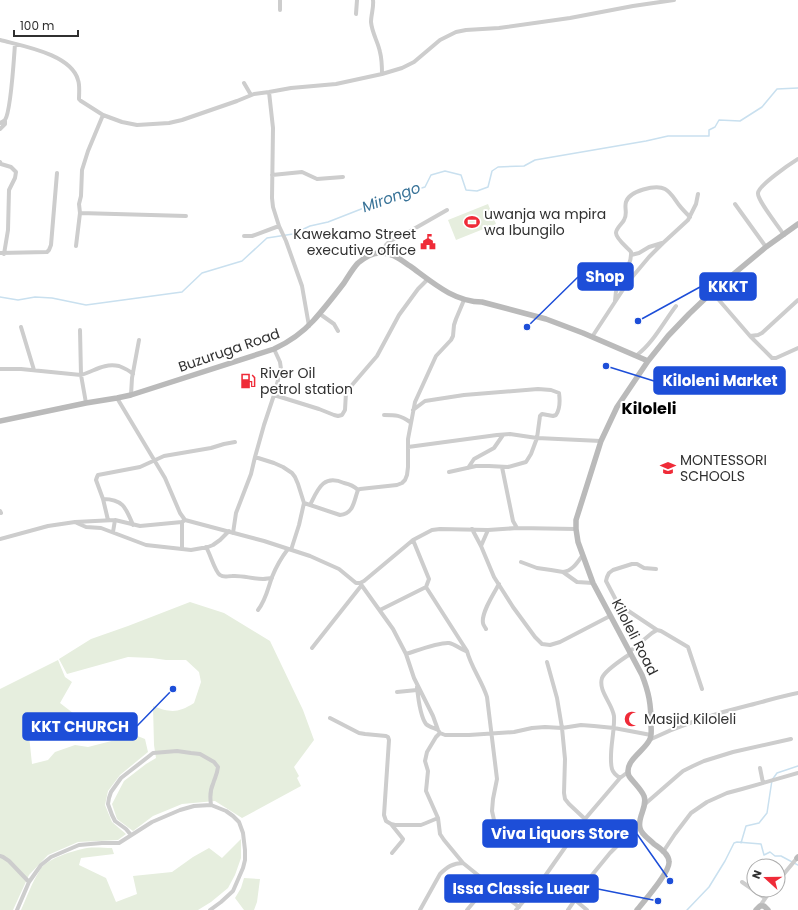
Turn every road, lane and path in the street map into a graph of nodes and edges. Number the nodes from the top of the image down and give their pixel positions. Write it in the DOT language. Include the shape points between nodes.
graph roads {
  1 [pos="280,0"];
  2 [pos="357,0"];
  3 [pos="373,0"];
  4 [pos="674,0"];
  5 [pos="648,2"];
  6 [pos="280,10"];
  7 [pos="356,14"];
  8 [pos="0,40"];
  9 [pos="15,44"];
  10 [pos="382,74"];
  11 [pos="244,83"];
  12 [pos="269,92"];
  13 [pos="251,95"];
  14 [pos="103,115"];
  15 [pos="5,120"];
  16 [pos="0,123"];
  17 [pos="0,129"];
  18 [pos="798,159"];
  19 [pos="0,162"];
  20 [pos="57,173"];
  21 [pos="272,174"];
  22 [pos="343,177"];
  23 [pos="698,194"];
  24 [pos="735,204"];
  25 [pos="447,210"];
  26 [pos="80,213"];
  27 [pos="186,216"];
  28 [pos="690,217"];
  29 [pos="798,224"];
  30 [pos="279,226"];
  31 [pos="784,235"];
  32 [pos="244,236"];
  33 [pos="663,243"];
  34 [pos="76,246"];
  35 [pos="766,247"];
  36 [pos="2,253"];
  37 [pos="387,253"];
  38 [pos="632,255"];
  39 [pos="428,279"];
  40 [pos="712,292"];
  41 [pos="464,300"];
  42 [pos="798,300"];
  43 [pos="615,301"];
  44 [pos="676,306"];
  45 [pos="320,314"];
  46 [pos="309,326"];
  47 [pos="21,327"];
  48 [pos="80,330"];
  49 [pos="338,332"];
  50 [pos="750,336"];
  51 [pos="592,337"];
  52 [pos="139,340"];
  53 [pos="798,348"];
  54 [pos="274,349"];
  55 [pos="637,355"];
  56 [pos="648,361"];
  57 [pos="0,369"];
  58 [pos="34,370"];
  59 [pos="133,374"];
  60 [pos="81,375"];
  61 [pos="131,395"];
  62 [pos="274,395"];
  63 [pos="117,398"];
  64 [pos="86,403"];
  65 [pos="413,410"];
  66 [pos="384,415"];
  67 [pos="0,421"];
  68 [pos="410,422"];
  69 [pos="503,435"];
  70 [pos="537,438"];
  71 [pos="235,442"];
  72 [pos="601,442"];
  73 [pos="408,447"];
  74 [pos="255,457"];
  75 [pos="154,460"];
  76 [pos="502,467"];
  77 [pos="468,468"];
  78 [pos="449,472"];
  79 [pos="358,490"];
  80 [pos="103,499"];
  81 [pos="304,503"];
  82 [pos="310,505"];
  83 [pos="108,520"];
  84 [pos="115,520"];
  85 [pos="184,521"];
  86 [pos="75,522"];
  87 [pos="133,525"];
  88 [pos="517,528"];
  89 [pos="472,529"];
  90 [pos="576,529"];
  91 [pos="488,530"];
  92 [pos="113,532"];
  93 [pos="231,532"];
  94 [pos="0,538"];
  95 [pos="413,540"];
  96 [pos="482,546"];
  97 [pos="206,547"];
  98 [pos="182,549"];
  99 [pos="289,549"];
  100 [pos="582,556"];
  101 [pos="521,562"];
  102 [pos="656,569"];
  103 [pos="563,572"];
  104 [pos="272,578"];
  105 [pos="592,583"];
  106 [pos="499,584"];
  107 [pos="361,585"];
  108 [pos="426,587"];
  109 [pos="258,610"];
  110 [pos="380,610"];
  111 [pos="610,616"];
  112 [pos="486,628"];
  113 [pos="657,630"];
  114 [pos="312,648"];
  115 [pos="466,651"];
  116 [pos="630,653"];
  117 [pos="406,654"];
  118 [pos="547,662"];
  119 [pos="417,684"];
  120 [pos="702,689"];
  121 [pos="417,690"];
  122 [pos="397,692"];
  123 [pos="798,693"];
  124 [pos="330,718"];
  125 [pos="562,728"];
  126 [pos="614,728"];
  127 [pos="439,732"];
  128 [pos="491,733"];
  129 [pos="650,738"];
  130 [pos="791,739"];
  131 [pos="760,768"];
  132 [pos="628,772"];
  133 [pos="798,773"];
  134 [pos="620,778"];
  135 [pos="763,783"];
  136 [pos="645,804"];
  137 [pos="211,805"];
  138 [pos="438,818"];
  139 [pos="585,819"];
  140 [pos="391,824"];
  141 [pos="639,824"];
  142 [pos="131,835"];
  143 [pos="502,841"];
  144 [pos="663,852"];
  145 [pos="392,853"];
  146 [pos="0,856"];
  147 [pos="798,857"];
  148 [pos="464,862"];
  149 [pos="786,872"];
  150 [pos="545,876"];
  151 [pos="29,882"];
  152 [pos="742,882"];
  153 [pos="489,884"];
  154 [pos="746,885"];
  155 [pos="764,898"];
  156 [pos="575,900"];
  157 [pos="518,908"];
  158 [pos="758,908"];
  159 [pos="17,910"];
  160 [pos="210,910"];
  161 [pos="420,910"];
  162 [pos="468,910"];
  163 [pos="568,910"];
  164 [pos="587,910"];
  165 [pos="637,910"];
  166 [pos="768,910"];
  1 -- 6 [label="street"];
  2 -- 7 [label="street"];
  3 -- 10 [label="street" via="371,20 380,53"];
  4 -- 5 [label="street"];
  5 -- 10 [label="street" via="570,18 456,32 440,40 414,62"];
  8 -- 9 [label="street"];
  9 -- 14 [label="street" via="35,49 68,65 78,80 79,99"];
  9 -- 15 [label="street" via="9,106"];
  10 -- 12 [label="street" via="336,84"];
  11 -- 13 [label="street"];
  12 -- 13 [label="street"];
  12 -- 21 [label="street" via="273,128"];
  13 -- 14 [label="street" via="169,123 137,125"];
  14 -- 26 [label="street" via="82,170"];
  15 -- 16 [label="street"];
  15 -- 17 [label="street"];
  18 -- 31 [label="street" via="776,174 758,191 762,203"];
  19 -- 36 [label="street" via="16,172 9,190 8,230"];
  20 -- 36 [label="street" via="49,250"];
  21 -- 22 [label="street" via="302,172 317,180"];
  21 -- 30 [label="street" via="273,202"];
  23 -- 28 [label="street"];
  24 -- 35 [label="street"];
  25 -- 37 [label="street" via="390,241 385,247"];
  26 -- 27 [label="street"];
  26 -- 34 [label="street"];
  28 -- 33 [label="street"];
  28 -- 38 [label="street" via="666,189 654,187 631,195 626,202 626,218 617,230 616,236"];
  29 -- 31 [label="main road, Kiloleli Road"];
  30 -- 32 [label="street" via="252,236"];
  30 -- 46 [label="street" via="302,286"];
  31 -- 35 [label="main road, Kiloleli Road"];
  33 -- 38 [label="street"];
  33 -- 43 [label="street" via="628,282"];
  35 -- 40 [label="main road, Kiloleli Road"];
  37 -- 39 [label="main road" via="399,258"];
  37 -- 45 [label="main road, Buzuruga Road" via="380,252 369,256 357,264"];
  38 -- 43 [label="street" via="618,286"];
  39 -- 41 [label="main road"];
  39 -- 62 [label="street" via="399,314 377,356 346,392 342,415 334,415"];
  40 -- 50 [label="street"];
  40 -- 56 [label="main road, Kiloleli Road" via="673,331"];
  41 -- 51 [label="main road" via="482,302 541,318"];
  41 -- 65 [label="street" via="454,325 453,336 436,356"];
  42 -- 50 [label="street" via="758,335"];
  43 -- 51 [label="street"];
  44 -- 55 [label="street" via="652,340"];
  45 -- 46 [label="main road, Buzuruga Road"];
  45 -- 49 [label="street" via="334,324"];
  46 -- 54 [label="main road, Buzuruga Road"];
  47 -- 58 [label="street"];
  48 -- 60 [label="street"];
  50 -- 53 [label="street" via="772,358"];
  51 -- 55 [label="main road"];
  52 -- 59 [label="street"];
  54 -- 61 [label="main road, Buzuruga Road"];
  54 -- 62 [label="street" via="281,366"];
  55 -- 56 [label="main road"];
  56 -- 72 [label="main road, Kiloleli Road" via="617,407"];
  57 -- 58 [label="street"];
  58 -- 60 [label="street"];
  59 -- 60 [label="street" via="127,369 106,365"];
  59 -- 61 [label="street"];
  60 -- 64 [label="street"];
  61 -- 63 [label="main road, Buzuruga Road"];
  62 -- 74 [label="street"];
  63 -- 64 [label="main road, Buzuruga Road"];
  63 -- 75 [label="street"];
  64 -- 67 [label="main road, Buzuruga Road"];
  65 -- 68 [label="street"];
  65 -- 70 [label="street" via="425,401 464,395 538,389 558,392 558,413 553,416 541,415"];
  66 -- 68 [label="street" via="398,415"];
  68 -- 73 [label="street"];
  69 -- 70 [label="street"];
  69 -- 73 [label="street"];
  69 -- 77 [label="street" via="494,448 474,459"];
  70 -- 72 [label="street"];
  70 -- 76 [label="street" via="526,462 508,468"];
  71 -- 75 [label="street"];
  72 -- 90 [label="main road, Kiloleli Road" via="578,511"];
  73 -- 79 [label="street" via="408,467 402,483"];
  74 -- 81 [label="street" via="274,463 292,473"];
  74 -- 93 [label="street"];
  75 -- 80 [label="street" via="140,467 98,475 96,480"];
  75 -- 85 [label="street"];
  76 -- 77 [label="street"];
  76 -- 88 [label="street"];
  77 -- 78 [label="street"];
  79 -- 82 [label="street" via="339,481 327,481 318,489"];
  79 -- 82 [label="street" via="352,508 343,515"];
  80 -- 83 [label="street"];
  80 -- 87 [label="street" via="122,504"];
  81 -- 82 [label="street"];
  81 -- 99 [label="street" via="299,525"];
  83 -- 84 [label="street"];
  83 -- 86 [label="street"];
  84 -- 87 [label="street"];
  84 -- 92 [label="street"];
  85 -- 87 [label="street"];
  85 -- 93 [label="street"];
  85 -- 98 [label="street"];
  86 -- 92 [label="street"];
  86 -- 94 [label="street"];
  88 -- 90 [label="street"];
  88 -- 91 [label="street"];
  89 -- 91 [label="street"];
  89 -- 95 [label="street" via="432,530"];
  89 -- 96 [label="street"];
  90 -- 100 [label="main road, Kiloleli Road"];
  91 -- 96 [label="street"];
  92 -- 98 [label="street" via="146,545"];
  93 -- 97 [label="street"];
  93 -- 99 [label="street"];
  95 -- 107 [label="street"];
  95 -- 108 [label="street" via="429,579"];
  96 -- 106 [label="street"];
  97 -- 98 [label="street"];
  97 -- 104 [label="street" via="220,576"];
  99 -- 104 [label="street"];
  99 -- 107 [label="street" via="332,565"];
  100 -- 103 [label="street" via="573,568"];
  100 -- 105 [label="main road, Kiloleli Road"];
  101 -- 103 [label="street" via="537,568"];
  102 -- 113 [label="street" via="632,564 613,570 606,581 618,604"];
  103 -- 105 [label="street" via="577,582"];
  104 -- 109 [label="street"];
  105 -- 111 [label="main road, Kiloleli Road"];
  106 -- 111 [label="street" via="534,637 545,645 560,642"];
  106 -- 112 [label="street" via="485,610 483,622"];
  107 -- 110 [label="street"];
  107 -- 114 [label="street"];
  108 -- 110 [label="street"];
  108 -- 115 [label="street"];
  110 -- 117 [label="street"];
  111 -- 116 [label="main road, Kiloleli Road"];
  113 -- 116 [label="street"];
  113 -- 120 [label="street" via="688,647"];
  115 -- 117 [label="street" via="447,643"];
  115 -- 128 [label="street" via="486,692"];
  116 -- 126 [label="street" via="608,670 602,680 603,691 614,714"];
  116 -- 129 [label="main road, Kiloleli Road" via="648,691 651,707"];
  117 -- 119 [label="street"];
  118 -- 125 [label="street"];
  119 -- 121 [label="street"];
  119 -- 127 [label="street"];
  121 -- 122 [label="street"];
  121 -- 127 [label="street" via="424,721"];
  123 -- 129 [label="street" via="705,717"];
  124 -- 140 [label="street" via="359,733 388,737 384,818"];
  125 -- 126 [label="street" via="581,725"];
  125 -- 128 [label="street" via="545,727"];
  125 -- 139 [label="street" via="565,759 564,793 569,804"];
  126 -- 129 [label="street"];
  126 -- 134 [label="street" via="612,770"];
  127 -- 128 [label="street" via="444,735"];
  127 -- 138 [label="street" via="427,752 425,761 428,770 426,791"];
  128 -- 143 [label="street" via="497,778 492,811"];
  129 -- 132 [label="main road" via="632,760"];
  130 -- 136 [label="street" via="733,752 699,763 683,771"];
  131 -- 135 [label="street"];
  132 -- 134 [label="street"];
  132 -- 136 [label="main road" via="642,792"];
  133 -- 135 [label="street"];
  134 -- 139 [label="street"];
  135 -- 144 [label="street" via="728,793 701,806 683,822"];
  136 -- 141 [label="main road"];
  137 -- 142 [label="street" via="180,810 152,822"];
  137 -- 142 [label="street" via="212,784 218,774 218,767 214,762 200,754 177,751 153,753 121,778 109,798 108,804 115,821"];
  137 -- 160 [label="street" via="226,811 239,822 243,833 245,860 233,890"];
  138 -- 140 [label="street" via="421,824"];
  138 -- 148 [label="street" via="440,834"];
  139 -- 150 [label="street"];
  140 -- 145 [label="street" via="403,839"];
  141 -- 144 [label="main road" via="642,833"];
  141 -- 156 [label="street" via="610,853"];
  142 -- 151 [label="street" via="119,843 88,843 51,857 41,865"];
  144 -- 165 [label="main road" via="670,863 668,868"];
  146 -- 151 [label="street" via="10,861"];
  147 -- 149 [label="street"];
  148 -- 153 [label="street"];
  148 -- 161 [label="street" via="452,864 440,874"];
  150 -- 156 [label="street"];
  150 -- 157 [label="street"];
  151 -- 159 [label="street"];
  152 -- 154 [label="street"];
  153 -- 157 [label="street"];
  153 -- 162 [label="street"];
  155 -- 158 [label="street"];
  156 -- 163 [label="street"];
  156 -- 164 [label="street"];
  158 -- 166 [label="main road" via="764,906"];
}
